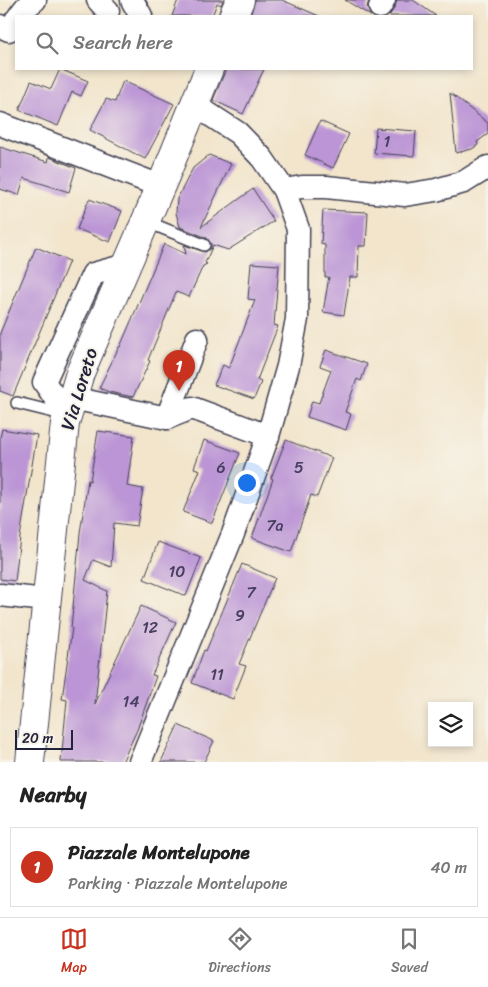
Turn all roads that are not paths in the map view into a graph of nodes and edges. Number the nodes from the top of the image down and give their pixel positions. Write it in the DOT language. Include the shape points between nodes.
graph roads {
  1 [pos="35,0"];
  2 [pos="132,0"];
  3 [pos="240,0"];
  4 [pos="20,15"];
  5 [pos="140,15"];
  6 [pos="233,15"];
  7 [pos="15,21"];
  8 [pos="0,26"];
  9 [pos="206,70"];
  10 [pos="195,106"];
  11 [pos="0,124"];
  12 [pos="488,167"];
  13 [pos="160,186"];
  14 [pos="284,190"];
  15 [pos="145,221"];
  16 [pos="204,245"];
  17 [pos="197,340"];
  18 [pos="17,403"];
  19 [pos="70,407"];
  20 [pos="167,418"];
  21 [pos="268,436"];
  22 [pos="0,595"];
  23 [pos="46,600"];
  24 [pos="30,762"];
  25 [pos="140,762"];
  1 -- 4 [label="street"];
  2 -- 5 [label="street"];
  3 -- 6 [label="street"];
  7 -- 8 [label="street" via="9,30"];
  9 -- 10 [label="street, Via Loreto"];
  10 -- 13 [label="street, Via Loreto"];
  10 -- 14 [label="street" via="238,133 262,158"];
  11 -- 13 [label="street"];
  12 -- 14 [label="street" via="464,182 405,195 326,187"];
  13 -- 15 [label="street, Via Loreto"];
  14 -- 21 [label="street" via="298,229 297,319 288,366"];
  15 -- 16 [label="lane"];
  15 -- 19 [label="street, Via Loreto" via="80,373"];
  17 -- 20 [label="street"];
  18 -- 19 [label="lane"];
  19 -- 20 [label="street"];
  19 -- 23 [label="street, Via Loreto"];
  20 -- 21 [label="street" via="192,408"];
  21 -- 25 [label="street" via="233,534"];
  22 -- 23 [label="street"];
  23 -- 24 [label="street, Via Loreto"];
}
